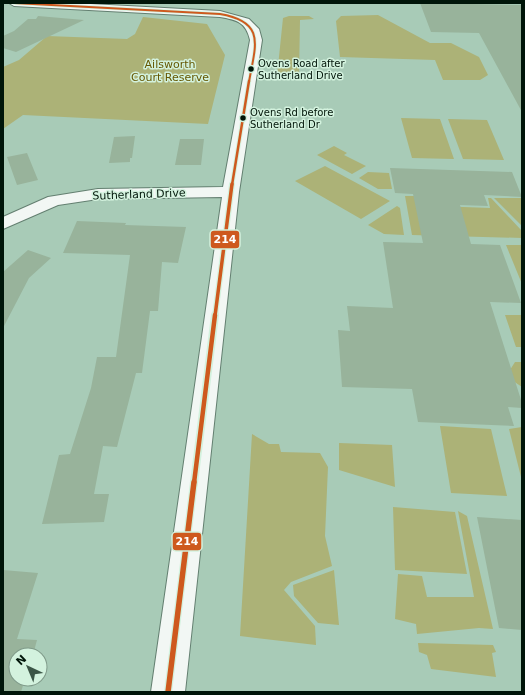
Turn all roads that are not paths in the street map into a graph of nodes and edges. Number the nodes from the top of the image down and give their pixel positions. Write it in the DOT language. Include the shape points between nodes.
graph roads {
  1 [pos="9,4"];
  2 [pos="57,4"];
  3 [pos="221,7"];
  4 [pos="231,192"];
  5 [pos="3,224"];
  6 [pos="168,692"];
  1 -- 2 [label="street"];
  2 -- 3 [label="street" via="194,13"];
  3 -- 4 [label="street" via="232,16 245,21 253,29 256,40"];
  4 -- 5 [label="street, Sutherland Drive" via="98,194 54,201"];
  4 -- 6 [label="street"];
}
